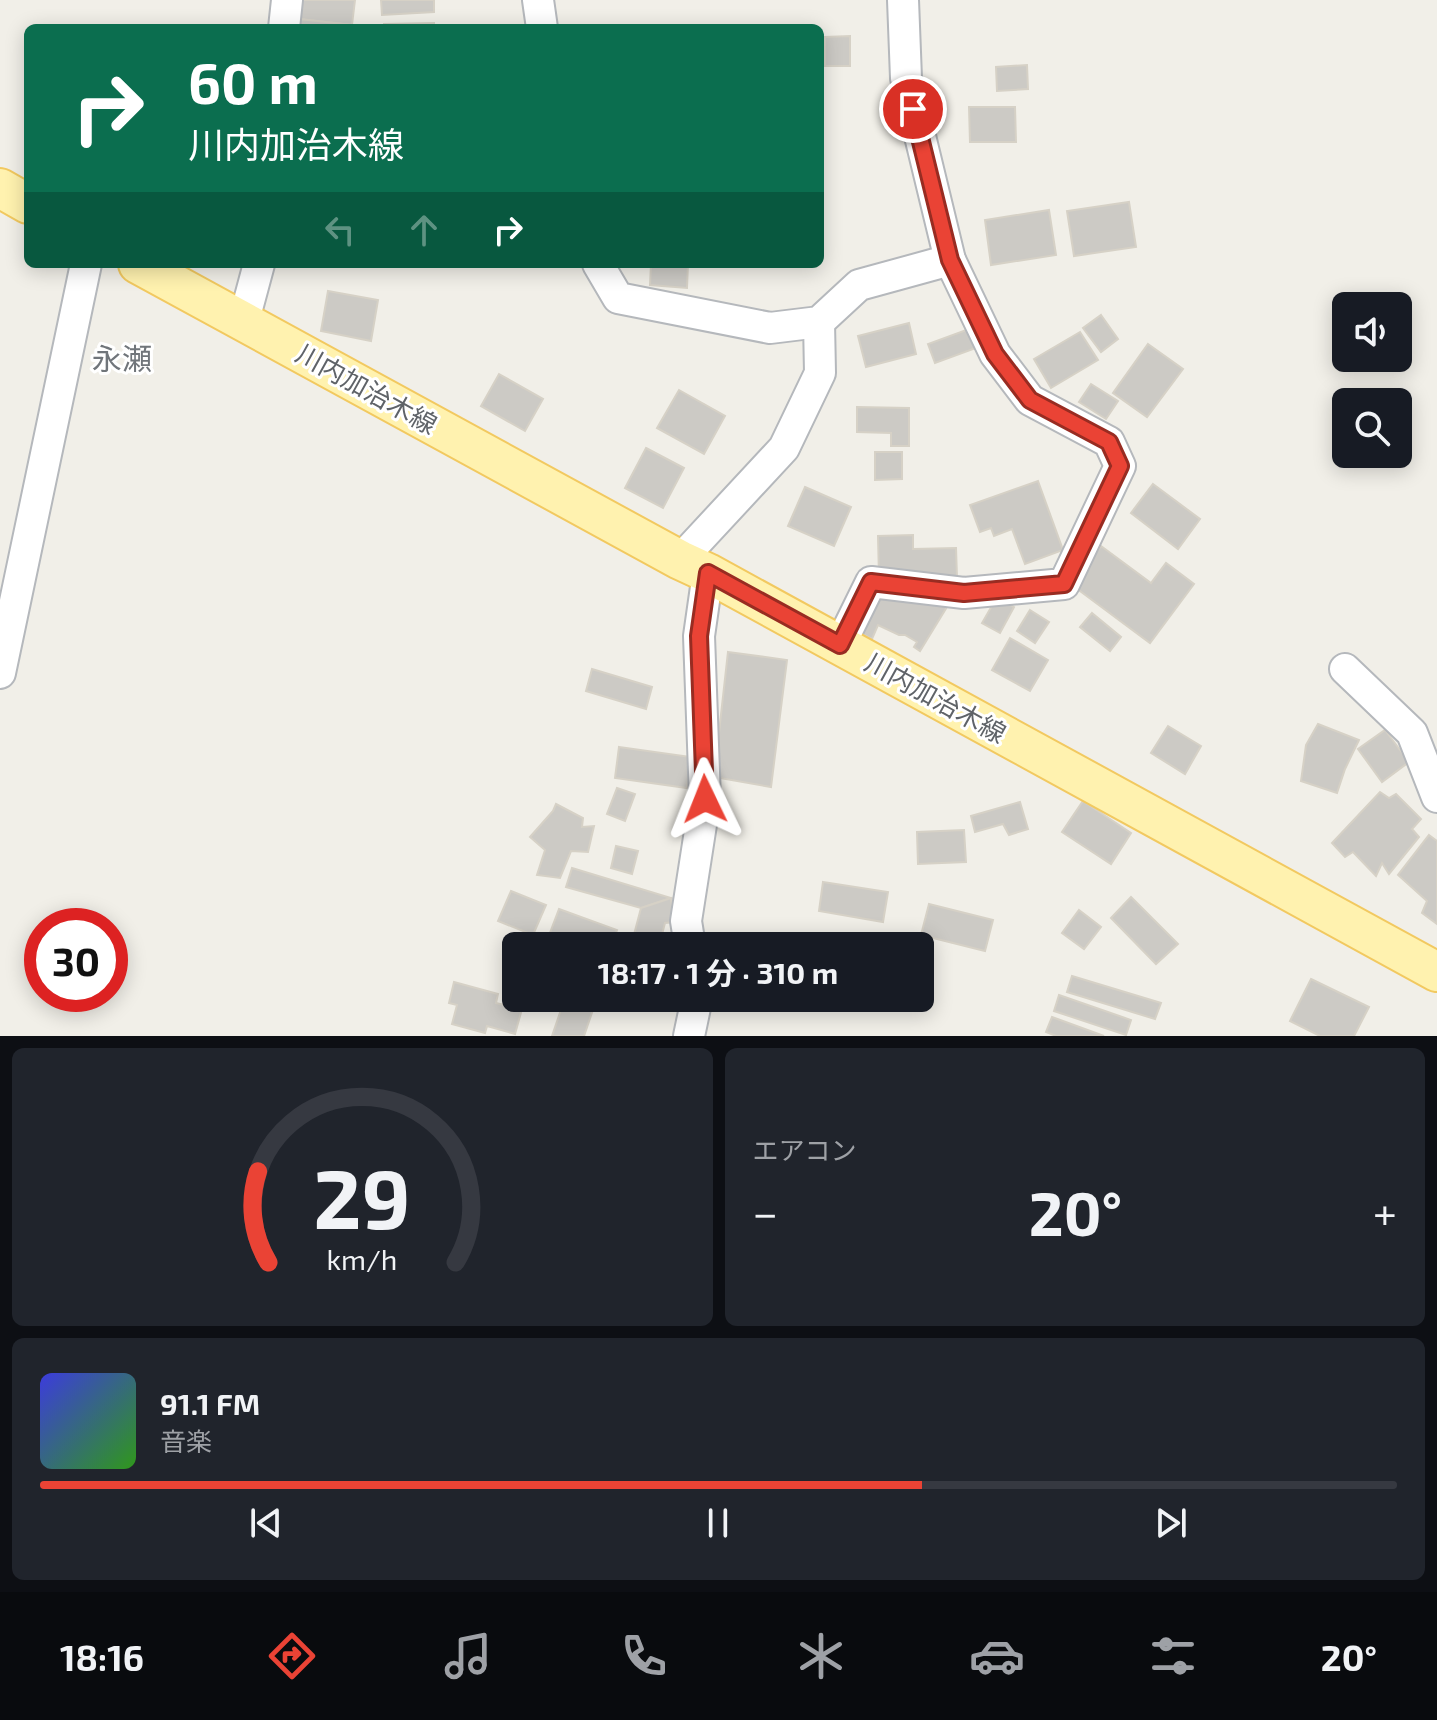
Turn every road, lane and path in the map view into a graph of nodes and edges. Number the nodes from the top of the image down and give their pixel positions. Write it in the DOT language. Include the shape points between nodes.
graph roads {
  1 [pos="287,0"];
  2 [pos="538,0"];
  3 [pos="903,0"];
  4 [pos="284,24"];
  5 [pos="541,24"];
  6 [pos="0,188"];
  7 [pos="24,202"];
  8 [pos="950,260"];
  9 [pos="85,268"];
  10 [pos="146,268"];
  11 [pos="258,268"];
  12 [pos="600,268"];
  13 [pos="244,320"];
  14 [pos="819,322"];
  15 [pos="694,566"];
  16 [pos="840,645"];
  17 [pos="1345,669"];
  18 [pos="0,673"];
  19 [pos="1437,797"];
  20 [pos="688,932"];
  21 [pos="1437,972"];
  22 [pos="694,1012"];
  23 [pos="689,1036"];
  1 -- 4 [label="street"];
  2 -- 5 [label="street"];
  3 -- 8 [label="street" via="906,78"];
  6 -- 7 [label="main road"];
  8 -- 14 [label="street" via="859,285"];
  8 -- 16 [label="street" via="995,354 1030,400 1109,442 1120,466 1064,584 964,593 871,582"];
  9 -- 18 [label="street"];
  10 -- 13 [label="main road, 川内加治木線"];
  11 -- 13 [label="street"];
  12 -- 14 [label="street" via="618,298 770,328"];
  13 -- 15 [label="main road, 川内加治木線"];
  14 -- 15 [label="street" via="820,373 784,448"];
  15 -- 16 [label="main road, 川内加治木線"];
  15 -- 20 [label="street" via="705,799"];
  16 -- 21 [label="main road, 川内加治木線"];
  17 -- 19 [label="street" via="1412,733"];
  22 -- 23 [label="street"];
}
